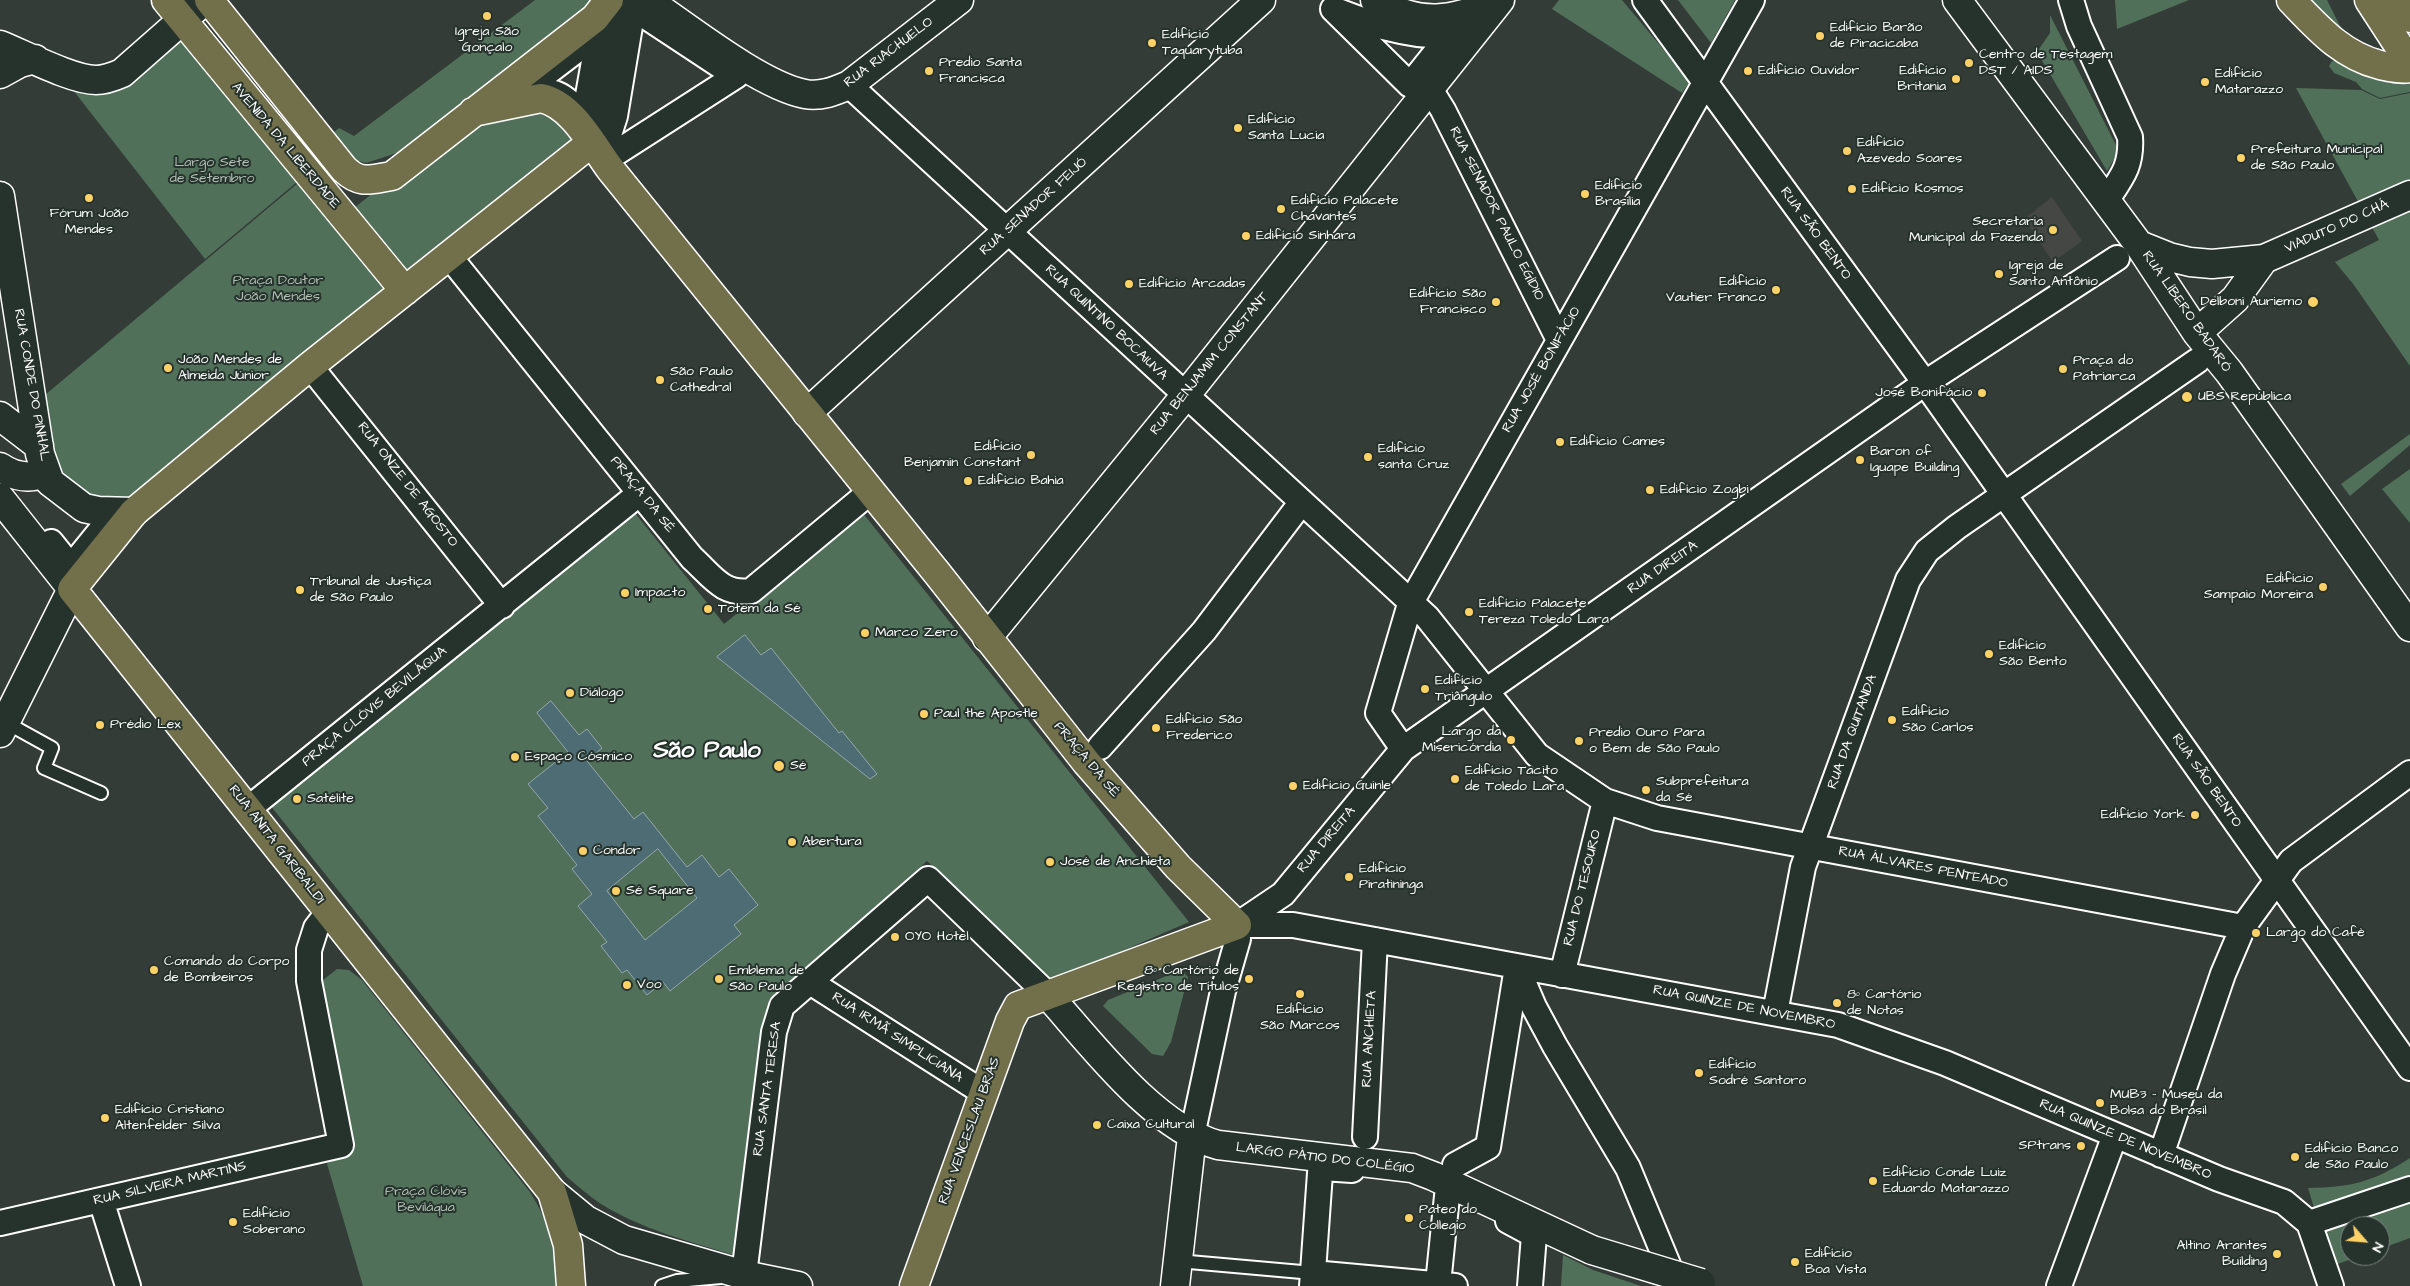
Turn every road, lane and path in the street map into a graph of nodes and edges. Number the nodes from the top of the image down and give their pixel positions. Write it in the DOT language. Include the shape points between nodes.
graph roads {
  1 [pos="207,0"];
  2 [pos="959,0"];
  3 [pos="1261,0"];
  4 [pos="1375,0"];
  5 [pos="1499,0"];
  6 [pos="1645,0"];
  7 [pos="1752,0"];
  8 [pos="1957,0"];
  9 [pos="2072,0"];
  10 [pos="2291,0"];
  11 [pos="2368,0"];
  12 [pos="2399,0"];
  13 [pos="627,2"];
  14 [pos="174,10"];
  15 [pos="2410,18"];
  16 [pos="0,45"];
  17 [pos="35,59"];
  18 [pos="2408,62"];
  19 [pos="0,74"];
  20 [pos="758,74"];
  21 [pos="1706,84"];
  22 [pos="850,85"];
  23 [pos="1430,89"];
  24 [pos="474,112"];
  25 [pos="591,143"];
  26 [pos="612,170"];
  27 [pos="2410,195"];
  28 [pos="0,196"];
  29 [pos="2106,201"];
  30 [pos="1007,232"];
  31 [pos="2128,252"];
  32 [pos="449,256"];
  33 [pos="2266,258"];
  34 [pos="405,291"];
  35 [pos="2198,333"];
  36 [pos="1559,340"];
  37 [pos="2197,362"];
  38 [pos="310,366"];
  39 [pos="1925,383"];
  40 [pos="1185,396"];
  41 [pos="807,413"];
  42 [pos="0,416"];
  43 [pos="0,432"];
  44 [pos="39,446"];
  45 [pos="0,456"];
  46 [pos="0,467"];
  47 [pos="46,473"];
  48 [pos="870,492"];
  49 [pos="640,493"];
  50 [pos="2004,494"];
  51 [pos="0,498"];
  52 [pos="1301,503"];
  53 [pos="134,512"];
  54 [pos="72,589"];
  55 [pos="1410,604"];
  56 [pos="502,606"];
  57 [pos="2410,627"];
  58 [pos="987,638"];
  59 [pos="1485,692"];
  60 [pos="3,728"];
  61 [pos="1100,747"];
  62 [pos="1402,749"];
  63 [pos="2410,773"];
  64 [pos="101,794"];
  65 [pos="1605,801"];
  66 [pos="248,809"];
  67 [pos="1810,847"];
  68 [pos="2277,881"];
  69 [pos="329,911"];
  70 [pos="1236,925"];
  71 [pos="2242,927"];
  72 [pos="1375,940"];
  73 [pos="1517,967"];
  74 [pos="1562,975"];
  75 [pos="810,982"];
  76 [pos="1047,994"];
  77 [pos="1775,1013"];
  78 [pos="2410,1068"];
  79 [pos="984,1093"];
  80 [pos="2115,1135"];
  81 [pos="1192,1136"];
  82 [pos="1365,1137"];
  83 [pos="2160,1155"];
  84 [pos="1455,1165"];
  85 [pos="2410,1189"];
  86 [pos="552,1192"];
  87 [pos="1446,1196"];
  88 [pos="101,1200"];
  89 [pos="0,1223"];
  90 [pos="2309,1223"];
  91 [pos="1176,1274"];
  92 [pos="744,1275"];
  93 [pos="1312,1280"];
  94 [pos="1447,1285"];
  95 [pos="1696,1285"];
  96 [pos="128,1286"];
  97 [pos="571,1286"];
  98 [pos="662,1286"];
  99 [pos="798,1286"];
  100 [pos="914,1286"];
  101 [pos="1530,1286"];
  102 [pos="2059,1286"];
  103 [pos="2331,1286"];
  1 -- 14 [label="main road"];
  1 -- 24 [label="main road" via="344,169 362,181 392,176"];
  2 -- 22 [label="main road, RUA RIACHUELO"];
  3 -- 30 [label="main road, RUA SENADOR FEIJÓ"];
  4 -- 5 [label="main road" via="1408,16 1436,20 1472,13"];
  5 -- 23 [label="main road, RUA BENJAMIM CONSTANT"];
  6 -- 21 [label="street, RUA SÃO BENTO"];
  7 -- 21 [label="street, RUA JOSÉ BONIFÁCIO"];
  8 -- 29 [label="main road, RUA LÍBERO BADARÓ"];
  9 -- 29 [label="street" via="2079,26 2130,137 2128,166"];
  10 -- 18 [label="main road" via="2349,54 2389,67"];
  11 -- 18 [label="main road"];
  12 -- 15 [label="main road"];
  13 -- 13 [label="street" via="615,116 607,141 616,153 736,76"];
  13 -- 20 [label="main road"];
  13 -- 24 [label="main road" via="596,18"];
  13 -- 25 [label="main road"];
  14 -- 17 [label="main road" via="122,73 109,79 79,77"];
  14 -- 34 [label="main road, AVENIDA DA LIBERDADE"];
  16 -- 17 [label="main road"];
  17 -- 19 [label="main road"];
  20 -- 22 [label="main road, RUA RIACHUELO" via="805,94 832,92"];
  20 -- 26 [label="street"];
  21 -- 36 [label="street, RUA JOSÉ BONIFÁCIO"];
  21 -- 39 [label="street, RUA SÃO BENTO"];
  22 -- 30 [label="street, RUA QUINTINO BOCAIUVA"];
  23 -- 36 [label="street, RUA SENADOR PAULO EGÍDIO"];
  23 -- 40 [label="main road, RUA BENJAMIM CONSTANT"];
  24 -- 25 [label="main road, PRAÇA DA SÉ" via="541,98 552,100 572,116"];
  25 -- 26 [label="main road, PRAÇA DA SÉ"];
  25 -- 32 [label="main road"];
  26 -- 41 [label="main road, PRAÇA DA SÉ"];
  27 -- 33 [label="main road, VIADUTO DO CHÁ"];
  28 -- 44 [label="main road, RUA CONDE DO PINHAL"];
  29 -- 31 [label="main road, RUA LÍBERO BADARÓ"];
  30 -- 40 [label="street, RUA QUINTINO BOCAIUVA"];
  30 -- 41 [label="main road, RUA SENADOR FEIJÓ"];
  31 -- 33 [label="main road, VIADUTO DO CHÁ" via="2212,264"];
  31 -- 35 [label="main road, RUA LÍBERO BADARÓ"];
  31 -- 39 [label="street"];
  32 -- 34 [label="main road"];
  32 -- 49 [label="street, PRAÇA DA SÉ"];
  33 -- 35 [label="main road" via="2235,299"];
  34 -- 38 [label="main road"];
  35 -- 57 [label="main road, RUA LÍBERO BADARÓ"];
  36 -- 55 [label="street, RUA JOSÉ BONIFÁCIO"];
  37 -- 50 [label="street"];
  38 -- 53 [label="main road"];
  38 -- 56 [label="street, RUA ONZE DE AGOSTO"];
  39 -- 50 [label="street"];
  39 -- 59 [label="street, RUA DIREITA"];
  40 -- 52 [label="street, RUA QUINTINO BOCAIUVA"];
  40 -- 58 [label="main road, RUA BENJAMIM CONSTANT"];
  41 -- 48 [label="main road, PRAÇA DA SÉ"];
  42 -- 44 [label="main road"];
  43 -- 45 [label="street" via="26,452 30,468 14,465"];
  44 -- 47 [label="main road, RUA CONDE DO PINHAL"];
  46 -- 47 [label="main road" via="21,477"];
  47 -- 53 [label="main road, RUA CONDE DO PINHAL" via="50,482 84,508"];
  48 -- 49 [label="street, PRAÇA DA SÉ" via="751,591 738,592 725,589 692,558"];
  48 -- 58 [label="main road, PRAÇA DA SÉ"];
  49 -- 56 [label="street, PRAÇA CLÓVIS BEVILÁQUA"];
  50 -- 67 [label="street, RUA DA QUITANDA" via="1927,551 1908,580"];
  50 -- 68 [label="street, RUA SÃO BENTO"];
  51 -- 54 [label="main road, RUA ANITA GARIBALDI"];
  52 -- 55 [label="street, RUA QUINTINO BOCAIUVA"];
  52 -- 61 [label="street" via="1204,631"];
  53 -- 54 [label="main road"];
  54 -- 60 [label="main road"];
  54 -- 66 [label="main road, RUA ANITA GARIBALDI"];
  55 -- 59 [label="street, RUA QUINTINO BOCAIUVA" via="1426,617"];
  55 -- 62 [label="street, RUA JOSÉ BONIFÁCIO" via="1378,713"];
  56 -- 66 [label="street, PRAÇA CLÓVIS BEVILÁQUA"];
  58 -- 70 [label="main road, PRAÇA DA SÉ" via="1178,867"];
  59 -- 62 [label="street, RUA DIREITA"];
  59 -- 65 [label="street" via="1536,755"];
  60 -- 64 [label="lane" via="52,748 44,768"];
  62 -- 70 [label="street, RUA DIREITA" via="1283,894"];
  63 -- 68 [label="street" via="2291,861"];
  65 -- 67 [label="street, RUA ÁLVARES PENTEADO" via="1657,818"];
  65 -- 74 [label="street, RUA DO TESOURO"];
  66 -- 69 [label="main road, RUA ANITA GARIBALDI"];
  67 -- 71 [label="street, RUA ÁLVARES PENTEADO"];
  67 -- 77 [label="street, RUA DA QUITANDA" via="1803,867"];
  68 -- 71 [label="street"];
  68 -- 78 [label="street, RUA SÃO BENTO"];
  69 -- 86 [label="main road, RUA ANITA GARIBALDI"];
  69 -- 88 [label="street, RUA SILVEIRA MARTINS" via="316,928 309,950 309,980 341,1145"];
  70 -- 72 [label="street, RUA QUINZE DE NOVEMBRO" via="1293,925"];
  70 -- 76 [label="main road"];
  70 -- 81 [label="street" via="1238,939 1218,1010"];
  71 -- 83 [label="street"];
  72 -- 73 [label="street, RUA QUINZE DE NOVEMBRO"];
  72 -- 82 [label="street, RUA ANCHIETA"];
  73 -- 74 [label="street, RUA QUINZE DE NOVEMBRO"];
  73 -- 84 [label="street" via="1488,1147"];
  73 -- 95 [label="street" via="1555,1046"];
  74 -- 77 [label="street, RUA QUINZE DE NOVEMBRO"];
  75 -- 76 [label="street, RUA SANTA TERESA" via="928,879"];
  75 -- 79 [label="street, RUA IRMÃ SIMPLICIANA"];
  75 -- 92 [label="street, RUA SANTA TERESA" via="782,1006 774,1032"];
  76 -- 79 [label="main road, RUA VENCESLAU BRÁS" via="1018,1006"];
  76 -- 81 [label="main road" via="1122,1079"];
  77 -- 80 [label="street, RUA QUINZE DE NOVEMBRO" via="1832,1023 1945,1063"];
  79 -- 100 [label="main road, RUA VENCESLAU BRÁS"];
  80 -- 83 [label="street, RUA QUINZE DE NOVEMBRO"];
  80 -- 102 [label="street"];
  81 -- 91 [label="main road"];
  81 -- 95 [label="main road, LARGO PÁTIO DO COLÉGIO, bridge" via="1218,1145 1412,1168 1592,1250"];
  83 -- 90 [label="street, RUA QUINZE DE NOVEMBRO" via="2284,1202"];
  85 -- 90 [label="street"];
  86 -- 92 [label="main road" via="586,1220 624,1240"];
  86 -- 97 [label="main road" via="568,1245"];
  87 -- 94 [label="street"];
  88 -- 89 [label="street, RUA SILVEIRA MARTINS"];
  88 -- 96 [label="street"];
  90 -- 103 [label="street"];
  91 -- 93 [label="lane"];
  92 -- 98 [label="lane" via="677,1281"];
  92 -- 99 [label="main road"];
  93 -- 94 [label="street"];
  93 -- 101 [label="street, LARGO PÁTIO DO COLÉGIO" via="1322,1168 1388,1172 1418,1179 1534,1235"];
}
